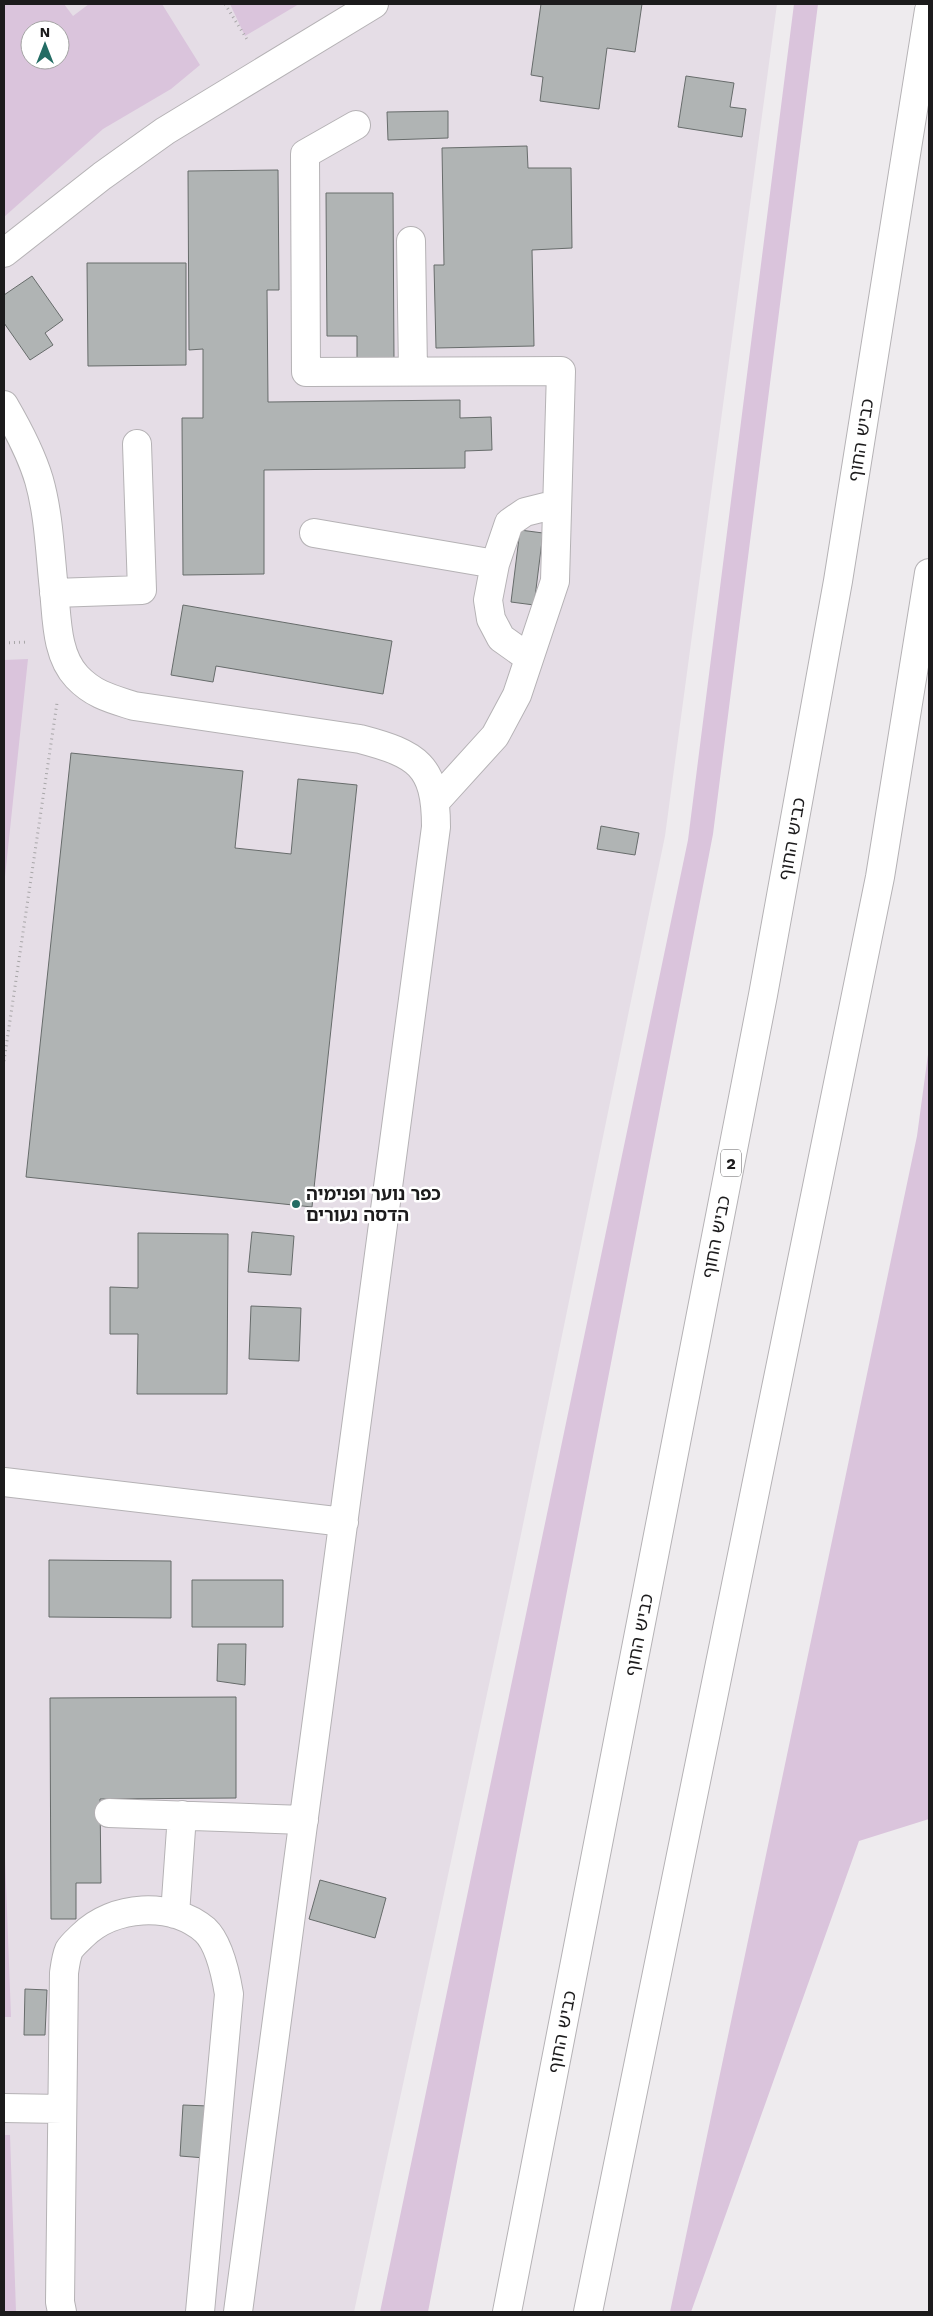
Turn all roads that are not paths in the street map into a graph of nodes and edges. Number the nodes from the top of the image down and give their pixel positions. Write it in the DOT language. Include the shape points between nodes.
graph roads {
  1 [pos="374,4"];
  2 [pos="920,4"];
  3 [pos="929,10"];
  4 [pos="356,125"];
  5 [pos="901,185"];
  6 [pos="411,241"];
  7 [pos="4,253"];
  8 [pos="413,371"];
  9 [pos="4,404"];
  10 [pos="137,444"];
  11 [pos="557,504"];
  12 [pos="314,533"];
  13 [pos="495,564"];
  14 [pos="929,573"];
  15 [pos="54,593"];
  16 [pos="529,658"];
  17 [pos="436,801"];
  18 [pos="4,1482"];
  19 [pos="344,1522"];
  20 [pos="109,1812"];
  21 [pos="182,1816"];
  22 [pos="304,1820"];
  23 [pos="175,1914"];
  24 [pos="4,2108"];
  25 [pos="62,2110"];
  26 [pos="62,2312"];
  27 [pos="200,2312"];
  28 [pos="238,2312"];
  29 [pos="507,2312"];
  30 [pos="588,2312"];
  1 -- 7 [label="main road" via="157,137"];
  2 -- 5 [label="main road"];
  3 -- 5 [label="main road, כביש החוף / 2"];
  4 -- 8 [label="main road" via="305,154 306,372"];
  5 -- 29 [label="main road, כביש החוף / 2" via="838,582 763,995"];
  6 -- 8 [label="main road"];
  8 -- 11 [label="main road" via="561,371"];
  9 -- 15 [label="main road" via="24,440 39,481"];
  10 -- 15 [label="main road" via="142,590"];
  11 -- 13 [label="main road" via="525,512 509,523"];
  11 -- 16 [label="main road" via="555,582"];
  12 -- 13 [label="main road"];
  13 -- 16 [label="main road" via="488,600 491,620 501,638"];
  14 -- 30 [label="main road" via="880,877"];
  15 -- 17 [label="main road" via="64,655 76,676 101,696 134,706 394,748 416,762 431,782"];
  16 -- 17 [label="main road" via="517,695 495,736"];
  17 -- 19 [label="main road" via="436,827"];
  18 -- 19 [label="main road"];
  19 -- 22 [label="main road"];
  20 -- 21 [label="main road"];
  21 -- 22 [label="main road"];
  21 -- 23 [label="main road"];
  22 -- 28 [label="main road"];
  23 -- 25 [label="main road" via="135,1911 110,1916 91,1927 69,1950 64,1973"];
  23 -- 27 [label="main road" via="206,1931 221,1960 229,1994"];
  24 -- 25 [label="main road"];
  25 -- 26 [label="main road"];
}
